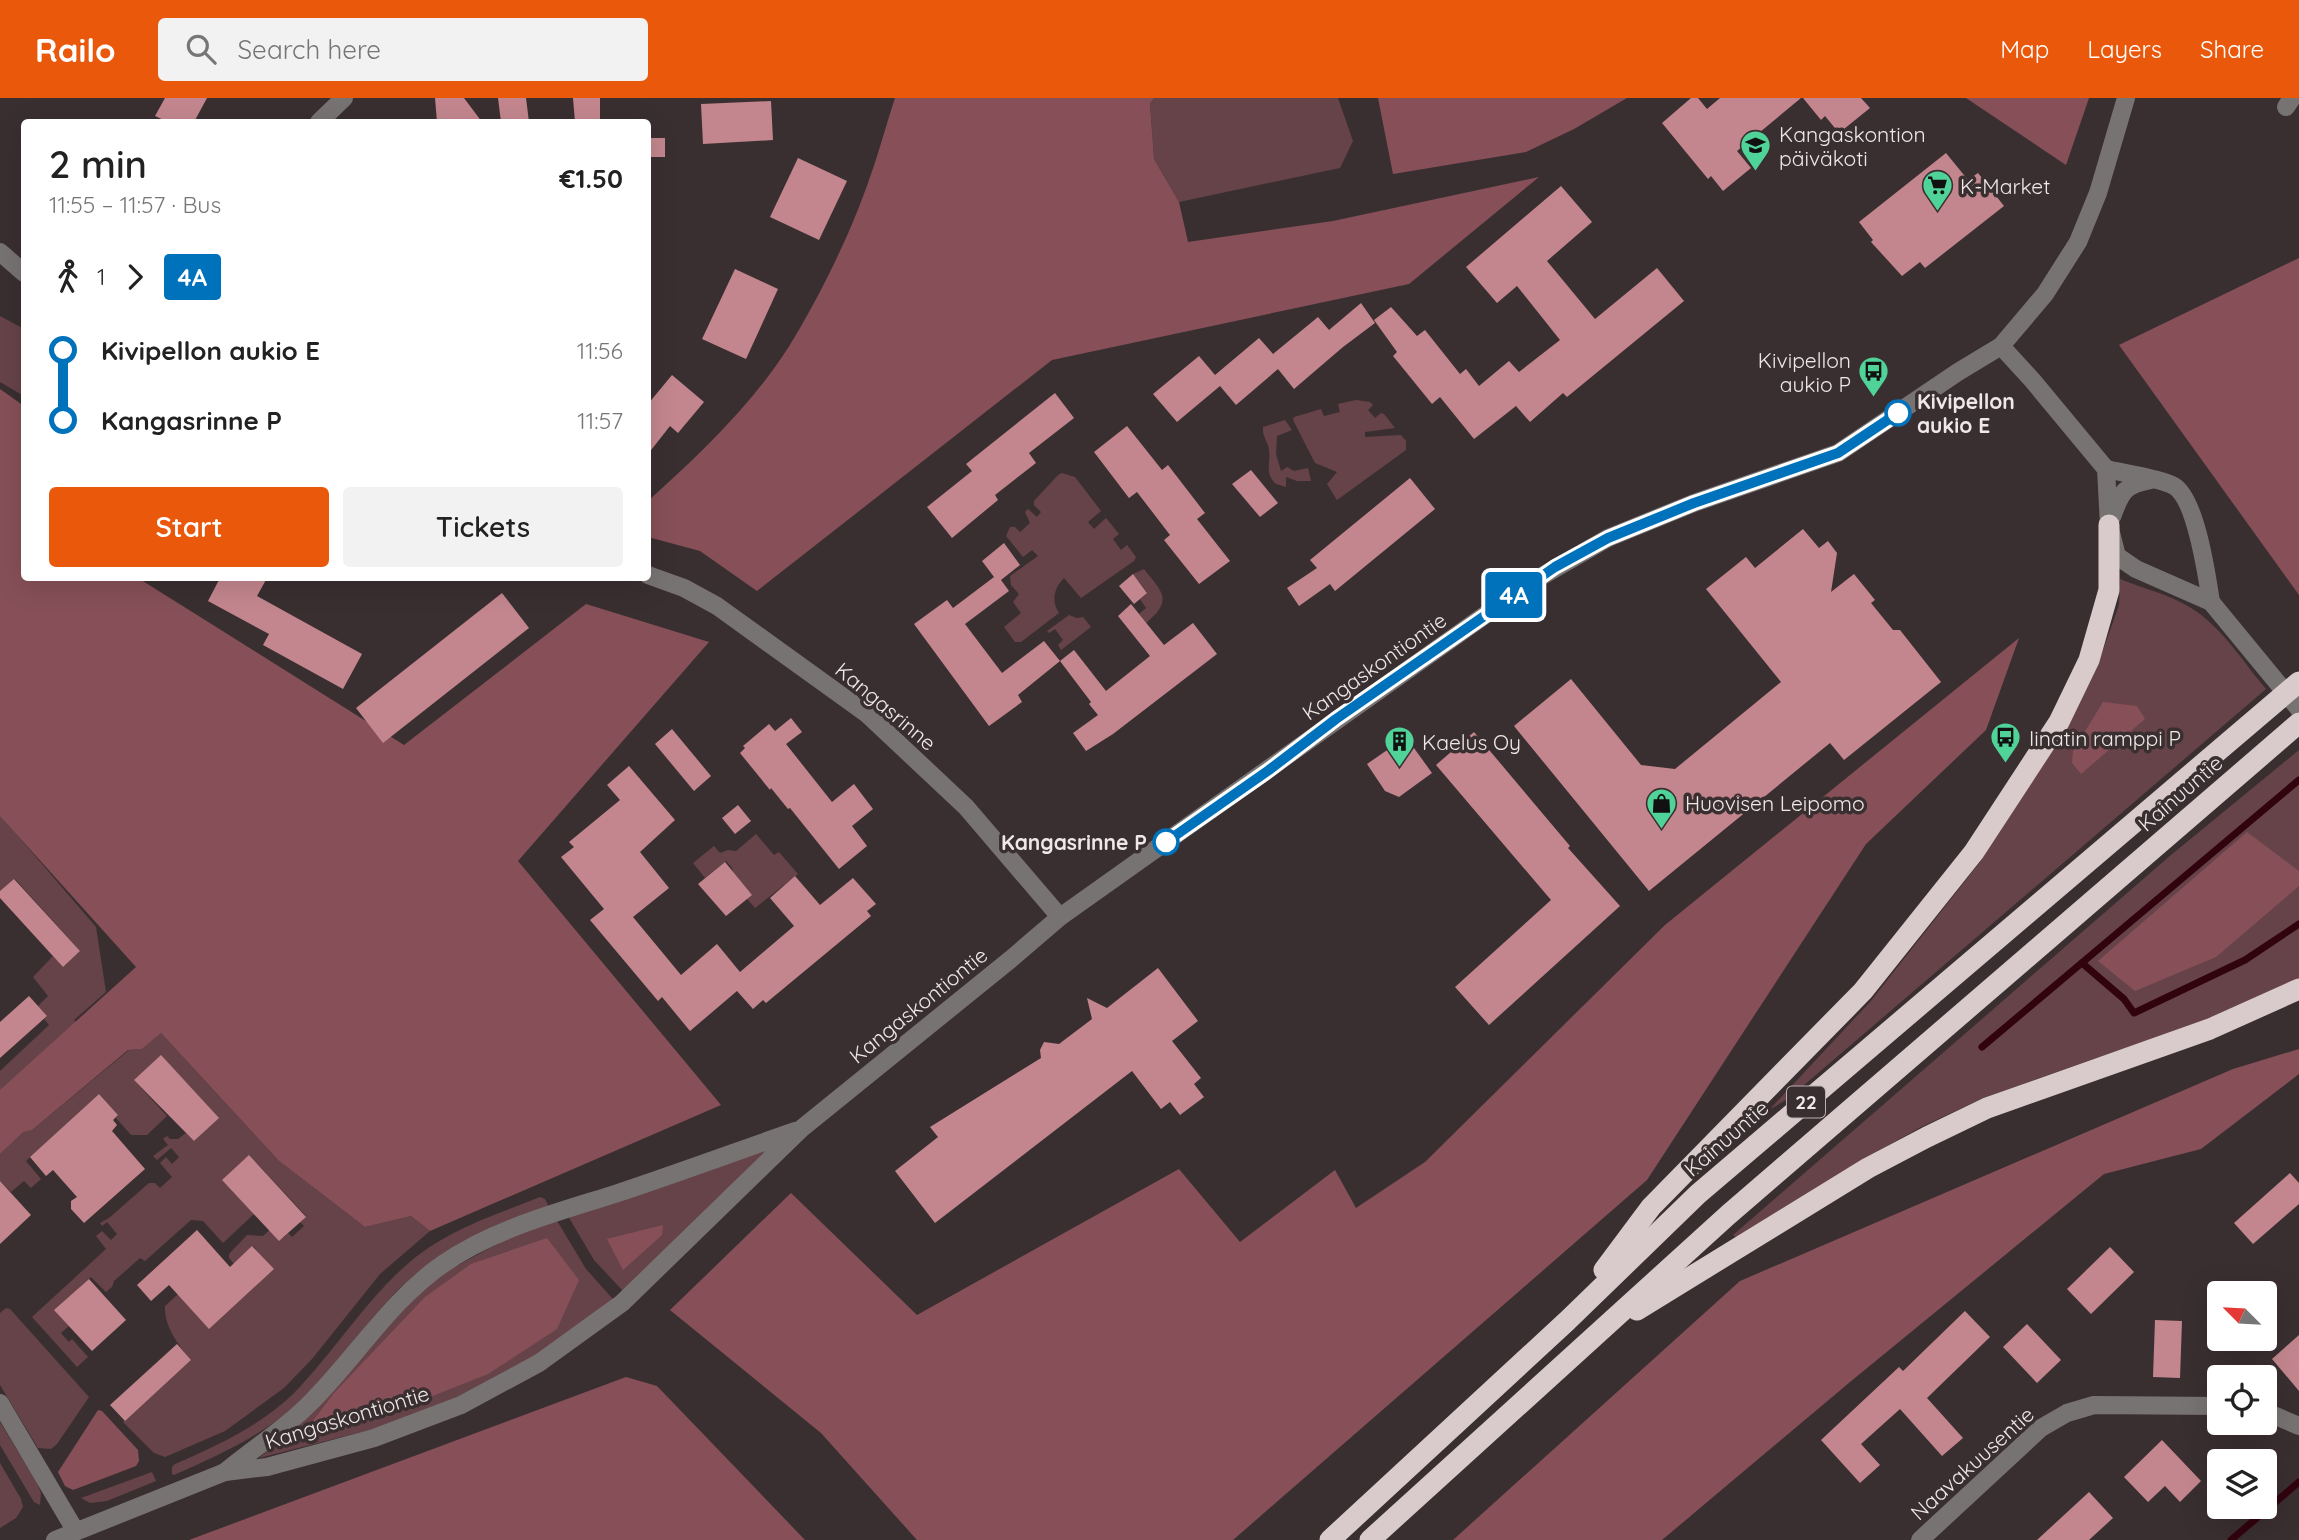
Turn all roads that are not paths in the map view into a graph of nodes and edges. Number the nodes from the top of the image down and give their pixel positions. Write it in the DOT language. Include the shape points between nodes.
graph roads {
  1 [pos="344,98"];
  2 [pos="2126,98"];
  3 [pos="323,119"];
  4 [pos="0,252"];
  5 [pos="21,270"];
  6 [pos="2001,346"];
  7 [pos="2106,469"];
  8 [pos="2151,480"];
  9 [pos="2109,524"];
  10 [pos="651,576"];
  11 [pos="2211,602"];
  12 [pos="2299,682"];
  13 [pos="2299,709"];
  14 [pos="2299,723"];
  15 [pos="1060,916"];
  16 [pos="2299,989"];
  17 [pos="801,1129"];
  18 [pos="1566,1321"];
  19 [pos="1587,1341"];
  20 [pos="0,1403"];
  21 [pos="2207,1406"];
  22 [pos="2277,1417"];
  23 [pos="2299,1426"];
  24 [pos="225,1472"];
  25 [pos="75,1530"];
  26 [pos="55,1540"];
  27 [pos="1330,1540"];
  28 [pos="1370,1540"];
  29 [pos="1920,1540"];
  1 -- 3 [label="street"];
  2 -- 6 [label="street, Kangaskontiontie" via="2078,242 2045,294"];
  4 -- 5 [label="street"];
  6 -- 7 [label="street"];
  6 -- 15 [label="street, Kangaskontiontie" via="1838,453 1694,503 1608,538 1555,567"];
  7 -- 8 [label="street"];
  7 -- 9 [label="street"];
  8 -- 9 [label="street" via="2135,483 2121,494"];
  8 -- 11 [label="street" via="2175,486 2191,507"];
  9 -- 11 [label="street" via="2118,556 2136,569"];
  9 -- 18 [label="highway" via="2109,590 2089,660 2059,722 1974,852 1863,991 1651,1207"];
  10 -- 15 [label="street, Kangasrinne" via="717,606 867,714 966,807"];
  11 -- 13 [label="street"];
  12 -- 18 [label="highway, Kainuuntie / 22" via="1698,1194"];
  14 -- 19 [label="highway, Kainuuntie / 22"];
  15 -- 17 [label="street, Kangaskontiontie"];
  16 -- 19 [label="highway" via="2210,1029 1987,1108 1927,1137 1868,1168"];
  17 -- 24 [label="street, Kangaskontiontie" via="559,1210 442,1264 381,1322 316,1397"];
  17 -- 24 [label="street, Kangaskontiontie" via="622,1303 539,1363 461,1405 374,1437 267,1467"];
  18 -- 27 [label="highway, Kainuuntie / 22"];
  19 -- 28 [label="highway, Kainuuntie / 22"];
  20 -- 25 [label="street"];
  21 -- 29 [label="street, Naavakuusentie" via="2094,1405 2067,1413 2041,1428"];
  22 -- 23 [label="street"];
  24 -- 25 [label="street, Kangaskontiontie"];
  25 -- 26 [label="street, Kangaskontiontie"];
}
